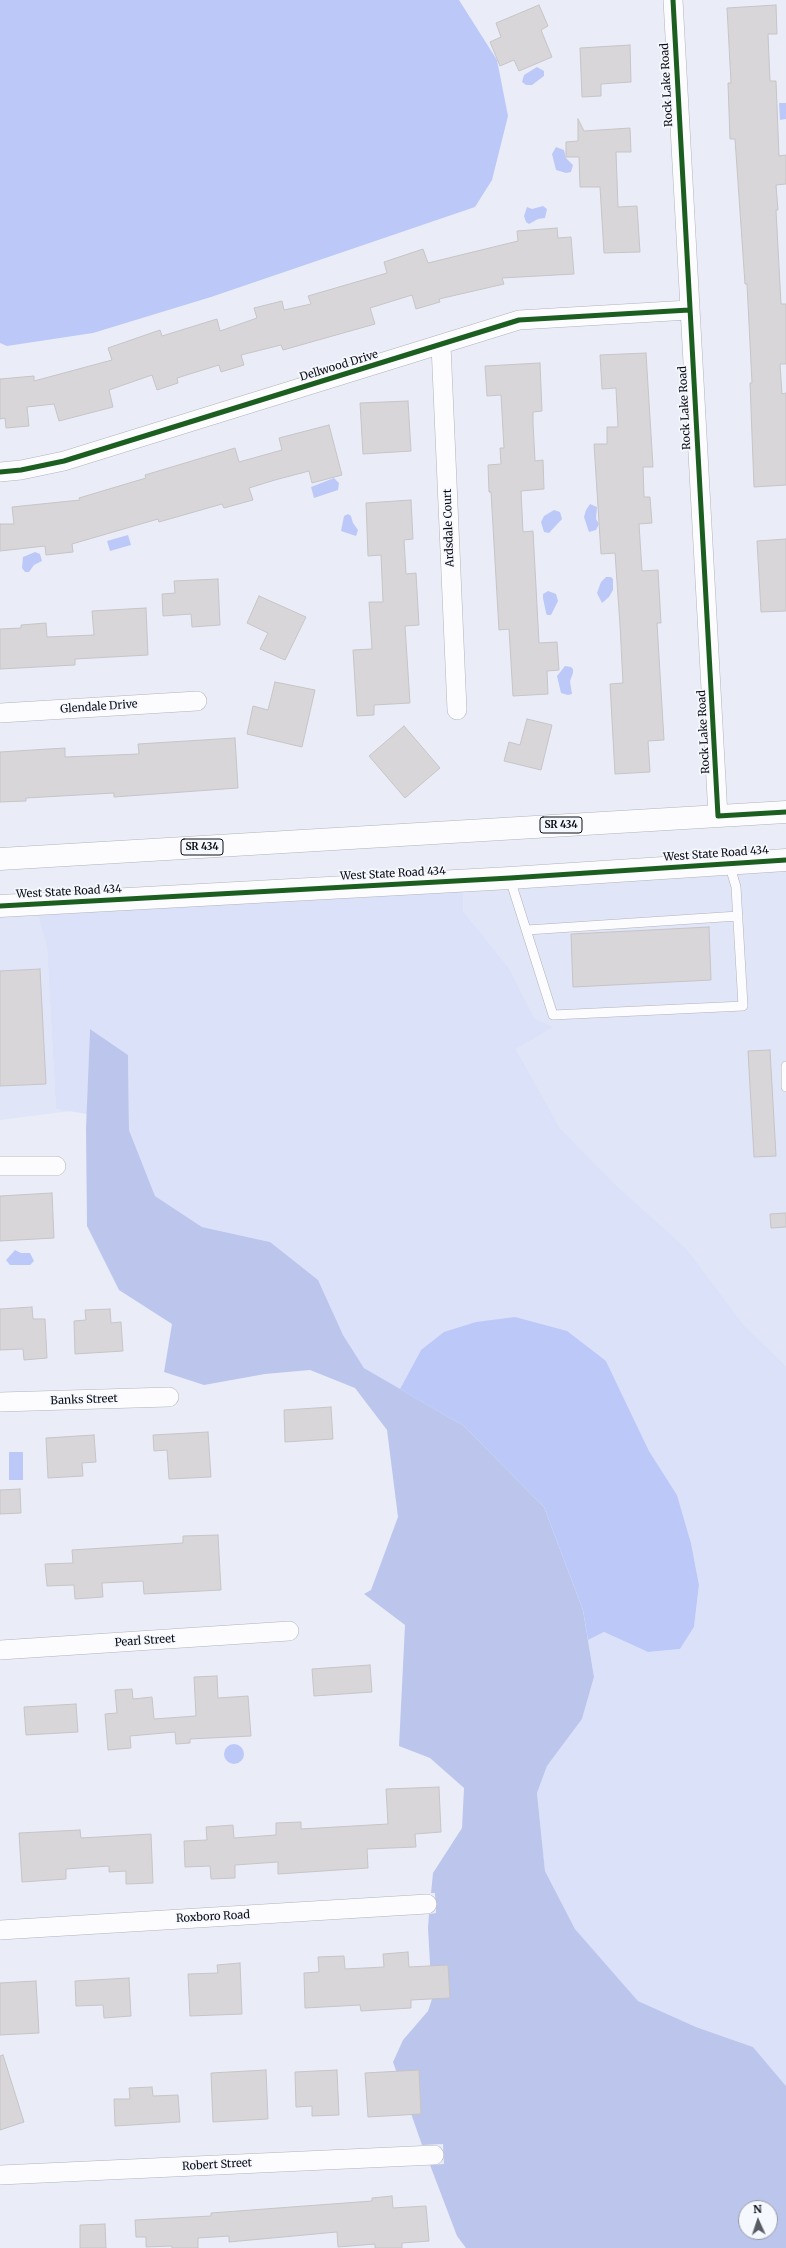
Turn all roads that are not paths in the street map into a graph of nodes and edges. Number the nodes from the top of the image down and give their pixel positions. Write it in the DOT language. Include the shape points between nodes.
graph roads {
  1 [pos="673,0"];
  2 [pos="689,310"];
  3 [pos="441,345"];
  4 [pos="0,472"];
  5 [pos="197,700"];
  6 [pos="457,710"];
  7 [pos="0,713"];
  8 [pos="786,812"];
  9 [pos="718,816"];
  10 [pos="0,859"];
  11 [pos="786,860"];
  12 [pos="729,863"];
  13 [pos="510,878"];
  14 [pos="0,906"];
  15 [pos="738,916"];
  16 [pos="526,930"];
  17 [pos="786,1066"];
  18 [pos="786,1087"];
  19 [pos="0,1166"];
  20 [pos="56,1166"];
  21 [pos="169,1397"];
  22 [pos="0,1402"];
  23 [pos="289,1632"];
  24 [pos="0,1650"];
  25 [pos="426,1904"];
  26 [pos="0,1930"];
  27 [pos="434,2155"];
  28 [pos="0,2175"];
  1 -- 2 [label="street, Rock Lake Road"];
  2 -- 3 [label="street, Dellwood Drive" via="519,320"];
  2 -- 9 [label="street, Rock Lake Road"];
  3 -- 4 [label="street, Dellwood Drive" via="64,461"];
  3 -- 6 [label="street, Ardsdale Court"];
  5 -- 7 [label="street, Glendale Drive"];
  8 -- 9 [label="main road, SR 434"];
  9 -- 10 [label="main road, SR 434"];
  11 -- 12 [label="main road, West State Road 434"];
  12 -- 13 [label="main road, West State Road 434"];
  12 -- 15 [label="lane" via="736,887"];
  13 -- 14 [label="main road, West State Road 434"];
  13 -- 16 [label="lane"];
  15 -- 16 [label="lane"];
  15 -- 16 [label="lane" via="743,1006 553,1015"];
  17 -- 18 [label="lane"];
  19 -- 20 [label="street"];
  21 -- 22 [label="street, Banks Street"];
  23 -- 24 [label="street, Pearl Street"];
  25 -- 26 [label="street, Roxboro Road"];
  27 -- 28 [label="street, Robert Street"];
}
